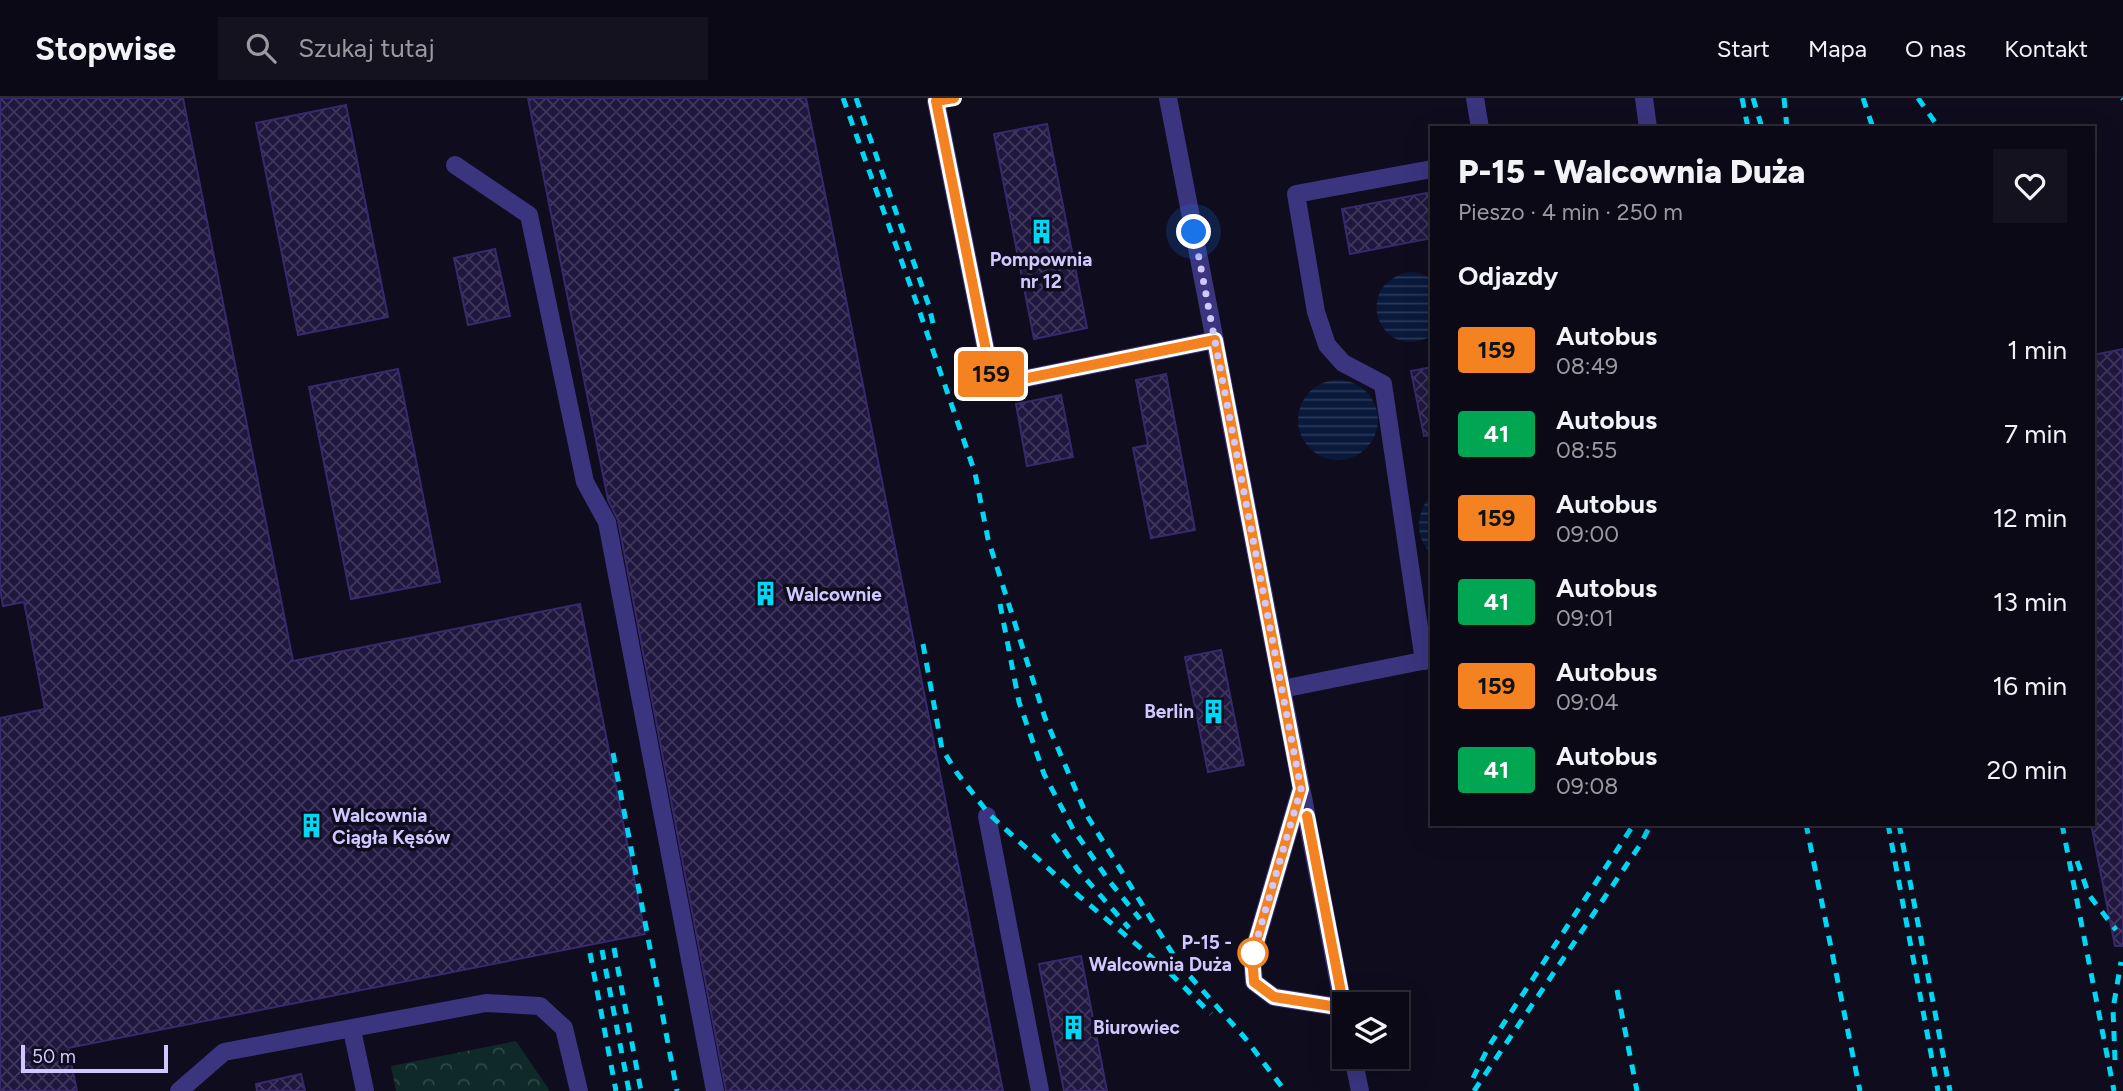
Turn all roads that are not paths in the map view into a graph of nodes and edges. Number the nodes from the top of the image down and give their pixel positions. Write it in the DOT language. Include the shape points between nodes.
graph roads {
  1 [pos="954,98"];
  2 [pos="1168,98"];
  3 [pos="1475,98"];
  4 [pos="1644,98"];
  5 [pos="936,100"];
  6 [pos="1480,126"];
  7 [pos="1648,126"];
  8 [pos="455,165"];
  9 [pos="1430,169"];
  10 [pos="1215,340"];
  11 [pos="1428,660"];
  12 [pos="1282,688"];
  13 [pos="1301,789"];
  14 [pos="987,816"];
  15 [pos="1341,992"];
  16 [pos="1332,1007"];
  17 [pos="352,1030"];
  18 [pos="1355,1069"];
  19 [pos="179,1091"];
  20 [pos="365,1091"];
  21 [pos="579,1091"];
  22 [pos="715,1091"];
  23 [pos="1041,1091"];
  24 [pos="1360,1091"];
  1 -- 5 [label="lane"];
  2 -- 10 [label="lane"];
  3 -- 6 [label="lane"];
  4 -- 7 [label="lane"];
  5 -- 10 [label="lane" via="993,385"];
  8 -- 22 [label="lane" via="529,215 584,482 607,522"];
  9 -- 11 [label="lane" via="1296,194 1316,312 1327,345 1343,363 1383,384"];
  10 -- 12 [label="lane"];
  11 -- 12 [label="lane"];
  12 -- 13 [label="lane"];
  13 -- 15 [label="lane"];
  13 -- 16 [label="lane" via="1252,956 1254,982 1274,997"];
  14 -- 23 [label="lane"];
  17 -- 19 [label="lane" via="224,1052"];
  17 -- 20 [label="lane"];
  17 -- 21 [label="lane" via="486,1003 540,1006 564,1028"];
  18 -- 24 [label="lane"];
}
